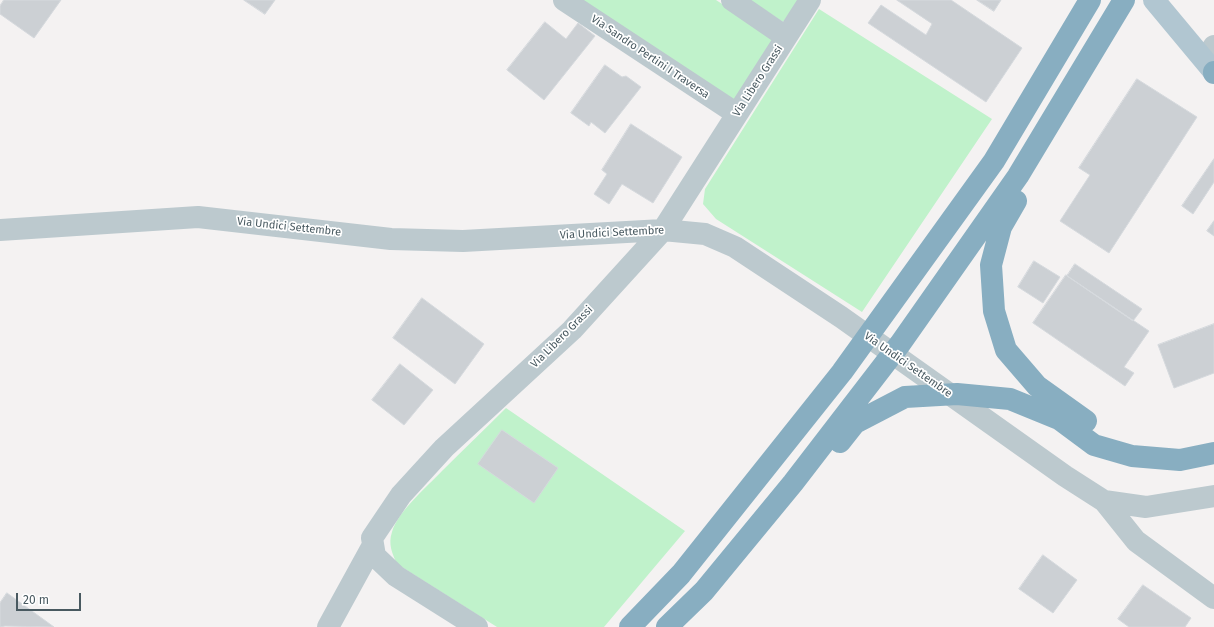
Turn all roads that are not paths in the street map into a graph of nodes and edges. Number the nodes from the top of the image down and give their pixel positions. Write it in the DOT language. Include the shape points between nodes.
graph roads {
  1 [pos="564,0"];
  2 [pos="732,0"];
  3 [pos="810,0"];
  4 [pos="1090,0"];
  5 [pos="1124,0"];
  6 [pos="1130,0"];
  7 [pos="1154,0"];
  8 [pos="786,37"];
  9 [pos="1212,65"];
  10 [pos="736,114"];
  11 [pos="0,230"];
  12 [pos="663,230"];
  13 [pos="1214,453"];
  14 [pos="1132,456"];
  15 [pos="1214,496"];
  16 [pos="1104,501"];
  17 [pos="373,545"];
  18 [pos="1214,598"];
  19 [pos="328,627"];
  20 [pos="477,627"];
  21 [pos="630,627"];
  22 [pos="667,627"];
  23 [pos="681,627"];
  1 -- 10 [label="street, Via Sandro Pertini I Traversa"];
  2 -- 8 [label="street"];
  3 -- 8 [label="street, Via Libero Grassi"];
  4 -- 21 [label="highway" via="994,161 842,372 681,574"];
  5 -- 22 [label="highway" via="1018,176 900,344 793,483 704,591"];
  6 -- 14 [label="highway" via="1116,35 1057,129 1001,227 992,265 994,311 1006,350 1037,386"];
  7 -- 9 [label="main road"];
  8 -- 10 [label="street, Via Libero Grassi"];
  10 -- 12 [label="street, Via Libero Grassi"];
  11 -- 12 [label="street, Via Undici Settembre" via="198,217 391,238 463,241"];
  12 -- 16 [label="street, Via Undici Settembre" via="705,234 735,246 841,316"];
  12 -- 17 [label="street, Via Libero Grassi" via="572,330 444,448 401,495 372,538"];
  13 -- 14 [label="highway" via="1180,460"];
  14 -- 23 [label="highway" via="1094,445 1059,419 1010,399 957,394 905,397 855,423 758,541"];
  15 -- 16 [label="street, Via Undici Settembre" via="1146,507"];
  16 -- 18 [label="street" via="1136,541"];
  17 -- 19 [label="street, Via Libero Grassi"];
  17 -- 20 [label="street" via="375,556 396,576"];
}
